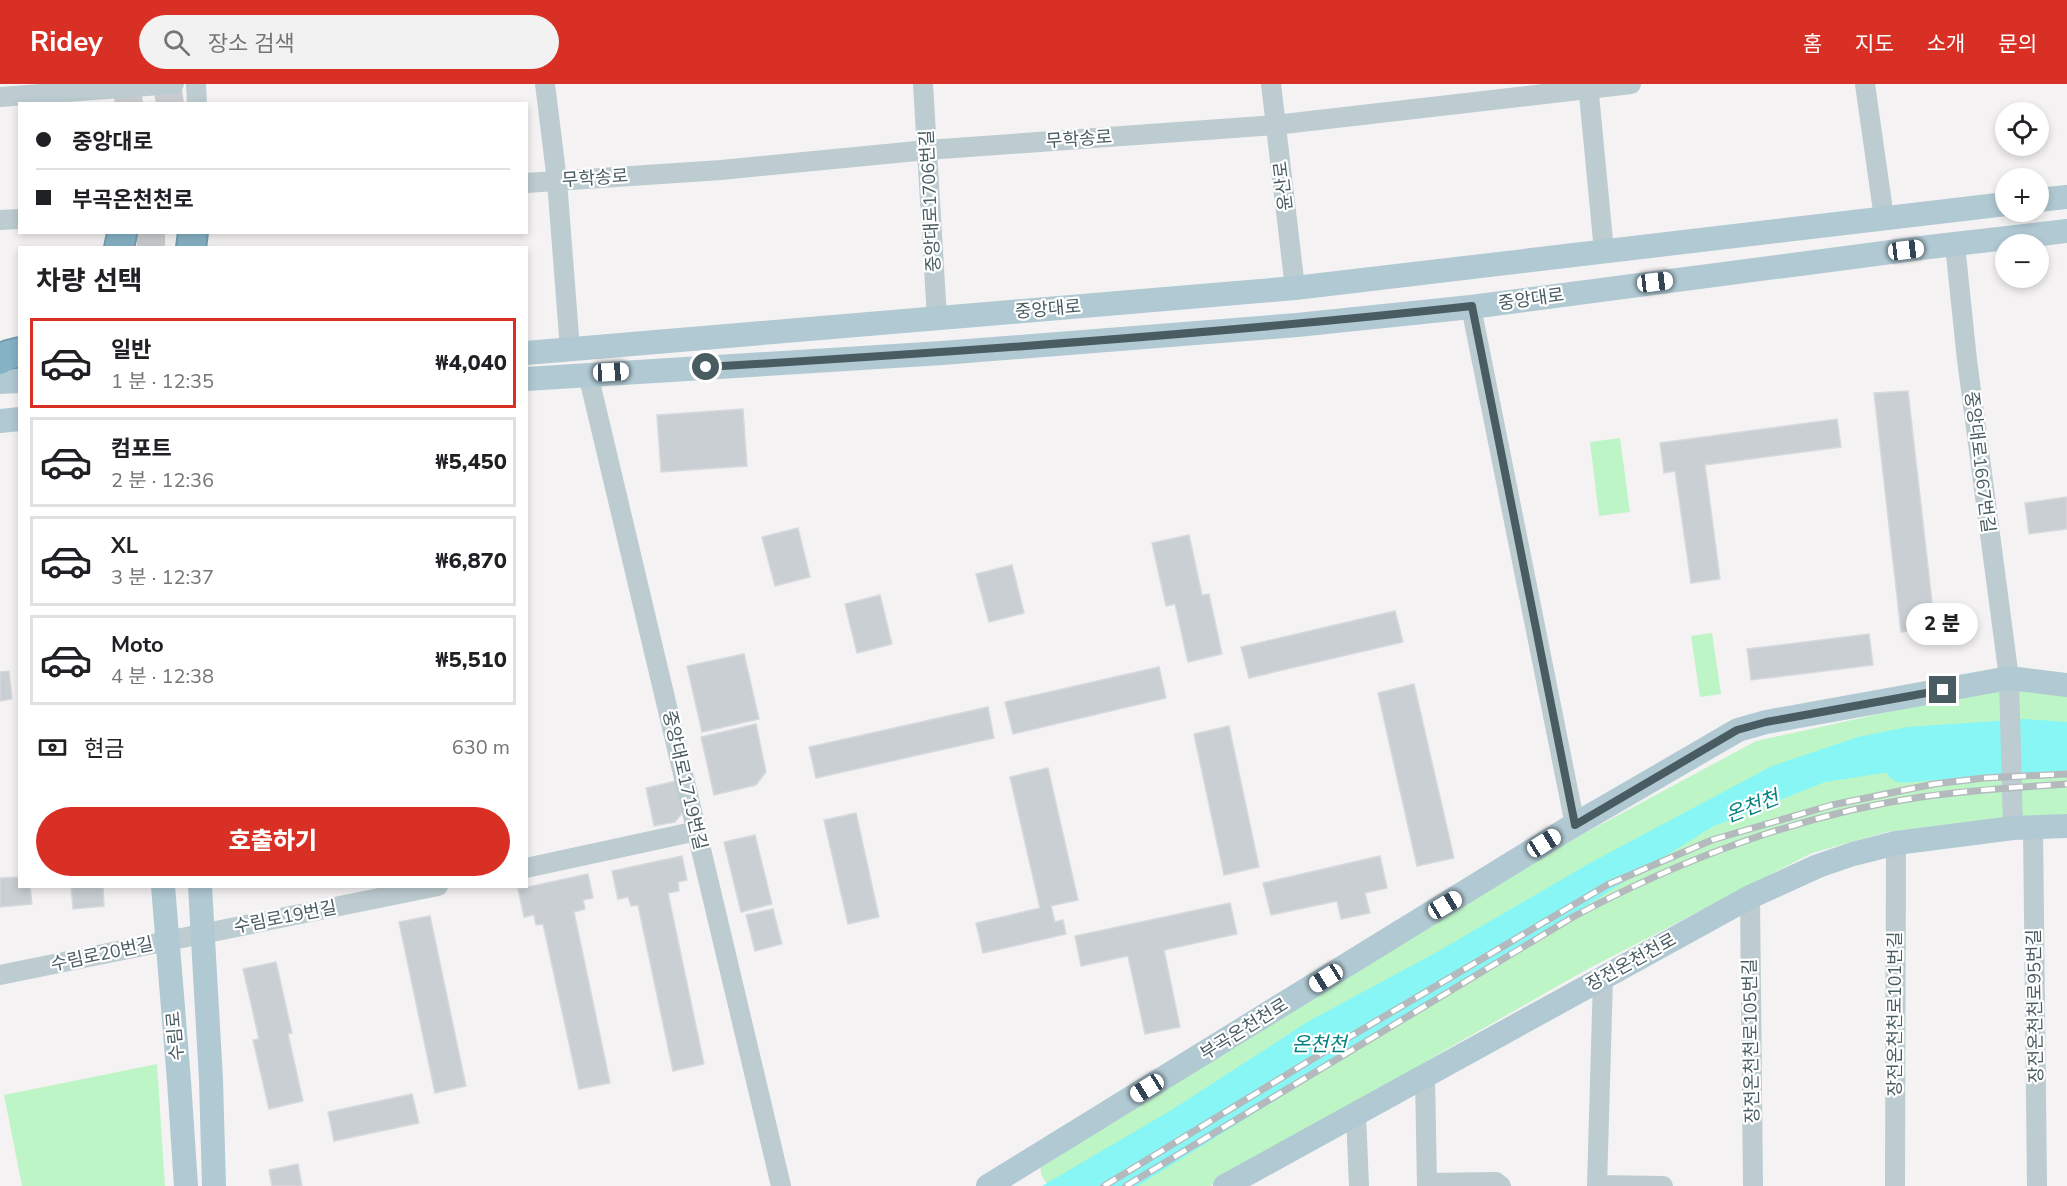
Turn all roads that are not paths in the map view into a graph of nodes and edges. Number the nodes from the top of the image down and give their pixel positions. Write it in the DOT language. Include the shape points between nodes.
graph roads {
  1 [pos="174,84"];
  2 [pos="196,84"];
  3 [pos="545,84"];
  4 [pos="923,84"];
  5 [pos="1270,84"];
  6 [pos="1631,84"];
  7 [pos="1865,84"];
  8 [pos="1588,86"];
  9 [pos="82,87"];
  10 [pos="0,97"];
  11 [pos="197,102"];
  12 [pos="1275,125"];
  13 [pos="927,150"];
  14 [pos="557,181"];
  15 [pos="528,183"];
  16 [pos="2067,197"];
  17 [pos="2049,199"];
  18 [pos="1995,205"];
  19 [pos="1884,218"];
  20 [pos="18,219"];
  21 [pos="0,220"];
  22 [pos="2067,231"];
  23 [pos="1955,245"];
  24 [pos="1604,251"];
  25 [pos="1295,288"];
  26 [pos="1472,306"];
  27 [pos="937,318"];
  28 [pos="570,349"];
  29 [pos="18,352"];
  30 [pos="528,353"];
  31 [pos="0,360"];
  32 [pos="588,374"];
  33 [pos="528,379"];
  34 [pos="0,381"];
  35 [pos="18,381"];
  36 [pos="18,419"];
  37 [pos="0,421"];
  38 [pos="2009,678"];
  39 [pos="2067,685"];
  40 [pos="2020,823"];
  41 [pos="1575,825"];
  42 [pos="2067,826"];
  43 [pos="697,831"];
  44 [pos="1896,843"];
  45 [pos="528,868"];
  46 [pos="163,888"];
  47 [pos="200,888"];
  48 [pos="428,888"];
  49 [pos="1750,897"];
  50 [pos="204,933"];
  51 [pos="167,940"];
  52 [pos="0,975"];
  53 [pos="1603,978"];
  54 [pos="1425,1076"];
  55 [pos="1356,1114"];
  56 [pos="1427,1185"];
  57 [pos="186,1186"];
  58 [pos="214,1186"];
  59 [pos="781,1186"];
  60 [pos="988,1186"];
  61 [pos="1225,1186"];
  62 [pos="1359,1186"];
  63 [pos="1501,1186"];
  64 [pos="1598,1186"];
  65 [pos="1664,1186"];
  66 [pos="1753,1186"];
  67 [pos="1895,1186"];
  68 [pos="2037,1186"];
  1 -- 9 [label="street"];
  2 -- 11 [label="street"];
  3 -- 14 [label="street"];
  4 -- 13 [label="street, 중앙대로1706번길"];
  5 -- 12 [label="street, 윤산로"];
  6 -- 8 [label="street, 무학송로"];
  7 -- 19 [label="street"];
  8 -- 12 [label="street, 무학송로"];
  8 -- 24 [label="street"];
  9 -- 10 [label="street"];
  12 -- 13 [label="street, 무학송로"];
  12 -- 25 [label="street, 윤산로"];
  13 -- 14 [label="street, 무학송로"];
  13 -- 27 [label="street, 중앙대로1706번길"];
  14 -- 15 [label="street, 무학송로"];
  14 -- 28 [label="street"];
  16 -- 17 [label="main road"];
  18 -- 19 [label="main road, 중앙대로"];
  19 -- 24 [label="main road, 중앙대로"];
  20 -- 21 [label="street"];
  22 -- 23 [label="main road, 중앙대로"];
  23 -- 26 [label="main road, 중앙대로"];
  23 -- 38 [label="street, 중앙대로1667번길"];
  24 -- 25 [label="main road, 중앙대로"];
  25 -- 27 [label="main road, 중앙대로"];
  26 -- 32 [label="main road, 중앙대로" via="1297,325 964,351"];
  26 -- 41 [label="street"];
  27 -- 28 [label="main road, 중앙대로"];
  28 -- 30 [label="main road, 중앙대로"];
  29 -- 31 [label="highway"];
  32 -- 33 [label="main road, 중앙대로"];
  32 -- 43 [label="street, 중앙대로1719번길"];
  34 -- 35 [label="main road"];
  36 -- 37 [label="main road"];
  38 -- 39 [label="main road, 부곡온천천로"];
  38 -- 40 [label="street, 중앙대로1667번길"];
  38 -- 41 [label="main road, 부곡온천천로" via="1748,726"];
  40 -- 42 [label="main road, 장전온천천로"];
  40 -- 44 [label="main road, 장전온천천로"];
  40 -- 68 [label="street, 장전온천천로95번길"];
  41 -- 60 [label="main road, 부곡온천천로"];
  43 -- 45 [label="street"];
  43 -- 59 [label="street, 중앙대로1719번길"];
  44 -- 49 [label="main road, 장전온천천로" via="1818,866"];
  44 -- 67 [label="street, 장전온천천로101번길"];
  46 -- 51 [label="main road, 수림로"];
  47 -- 50 [label="main road, 수림로"];
  48 -- 50 [label="street, 수림로19번길"];
  49 -- 53 [label="main road, 장전온천천로"];
  49 -- 66 [label="street, 장전온천천로105번길"];
  50 -- 51 [label="street, 수림로20번길"];
  50 -- 58 [label="main road, 수림로"];
  51 -- 52 [label="street, 수림로20번길"];
  51 -- 57 [label="main road, 수림로"];
  53 -- 54 [label="main road, 장전온천천로"];
  53 -- 64 [label="street"];
  54 -- 55 [label="main road, 장전온천천로"];
  54 -- 56 [label="street"];
  55 -- 61 [label="main road, 장전온천천로"];
  55 -- 62 [label="street"];
  56 -- 63 [label="street" via="1496,1182"];
  64 -- 65 [label="street"];
}
